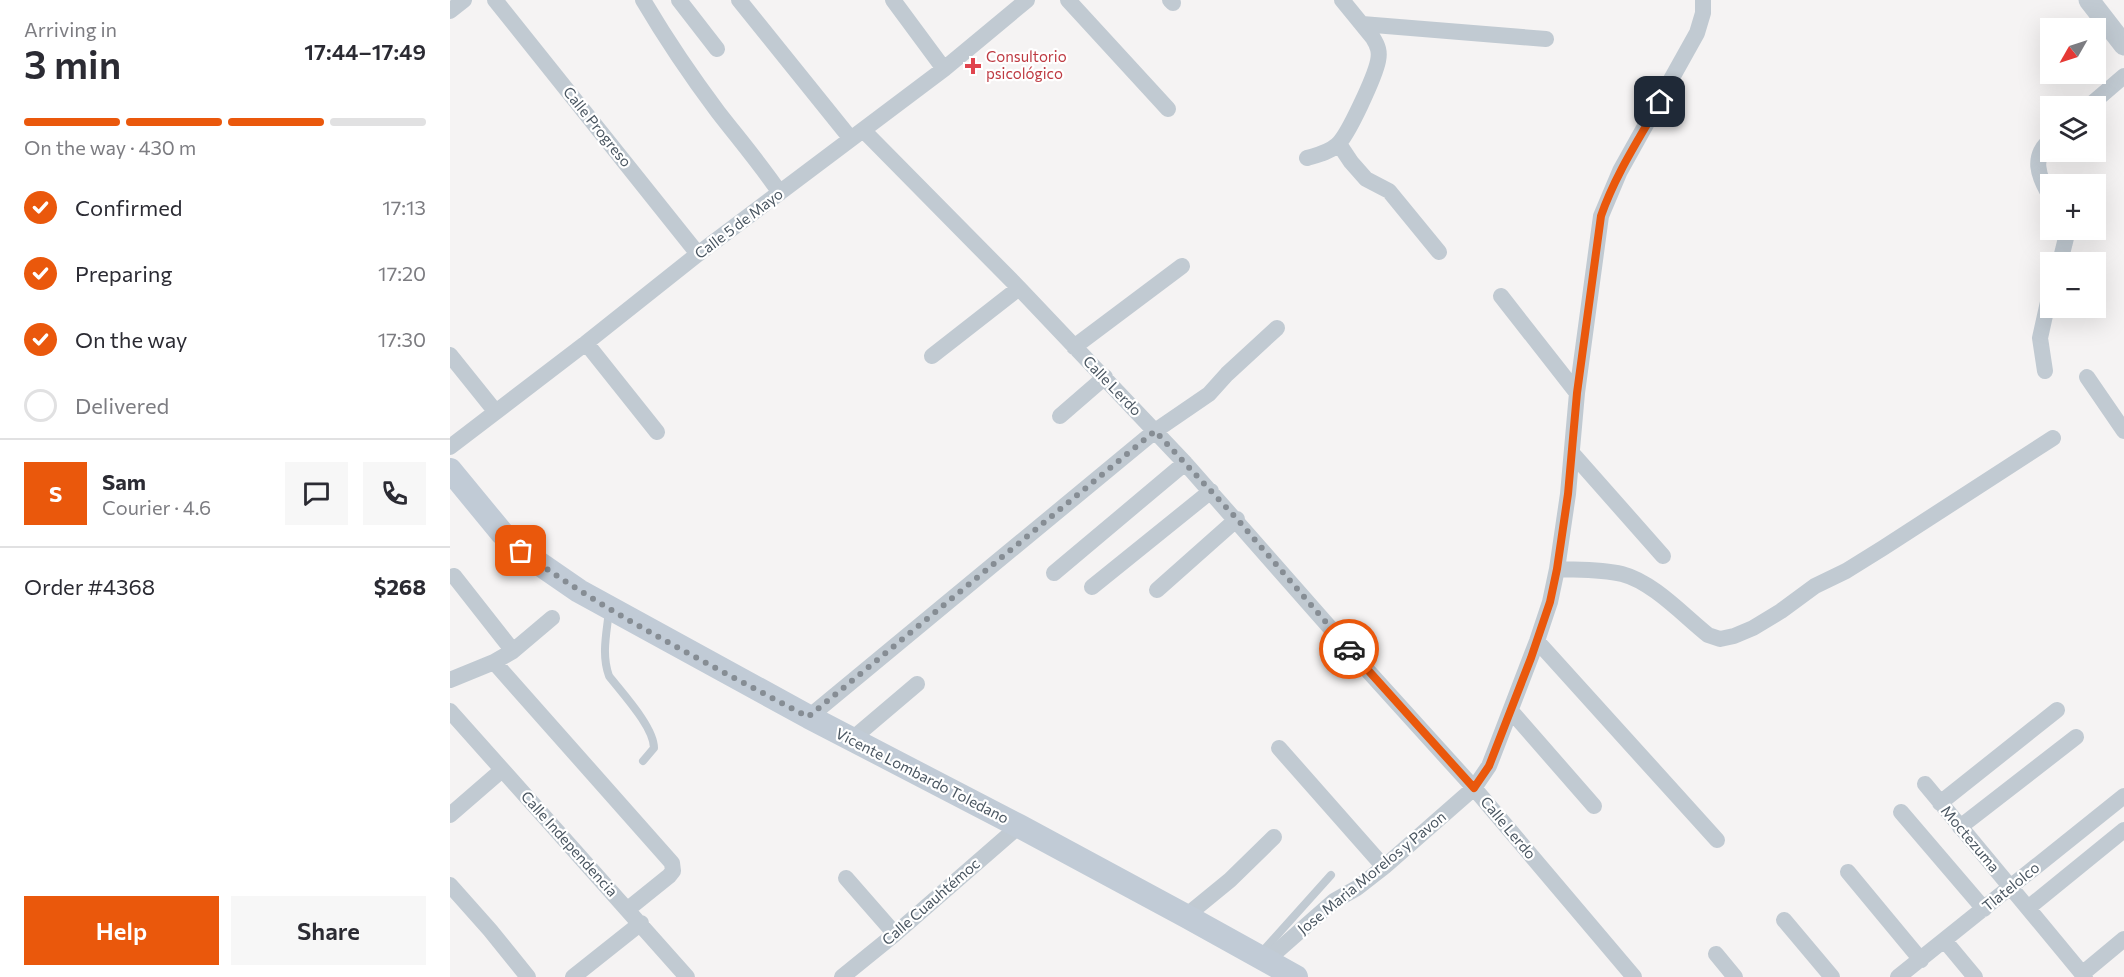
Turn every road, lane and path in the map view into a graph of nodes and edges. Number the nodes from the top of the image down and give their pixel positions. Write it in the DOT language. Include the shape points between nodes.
graph roads {
  1 [pos="464,0"];
  2 [pos="495,0"];
  3 [pos="643,0"];
  4 [pos="679,0"];
  5 [pos="739,0"];
  6 [pos="893,0"];
  7 [pos="1027,0"];
  8 [pos="1068,0"];
  9 [pos="1342,0"];
  10 [pos="1703,0"];
  11 [pos="2089,0"];
  12 [pos="450,11"];
  13 [pos="1362,24"];
  14 [pos="1546,39"];
  15 [pos="2124,45"];
  16 [pos="717,49"];
  17 [pos="944,69"];
  18 [pos="2124,76"];
  19 [pos="2101,96"];
  20 [pos="1168,109"];
  21 [pos="857,135"];
  22 [pos="1339,144"];
  23 [pos="2040,152"];
  24 [pos="1307,158"];
  25 [pos="2040,179"];
  26 [pos="780,193"];
  27 [pos="1439,252"];
  28 [pos="698,254"];
  29 [pos="1182,266"];
  30 [pos="1019,288"];
  31 [pos="1501,296"];
  32 [pos="2044,318"];
  33 [pos="1276,328"];
  34 [pos="586,343"];
  35 [pos="1074,347"];
  36 [pos="450,355"];
  37 [pos="932,356"];
  38 [pos="2045,371"];
  39 [pos="1105,377"];
  40 [pos="2087,377"];
  41 [pos="1577,393"];
  42 [pos="495,411"];
  43 [pos="1060,416"];
  44 [pos="1155,431"];
  45 [pos="2124,431"];
  46 [pos="657,432"];
  47 [pos="2053,438"];
  48 [pos="450,447"];
  49 [pos="1572,453"];
  50 [pos="1185,463"];
  51 [pos="452,476"];
  52 [pos="1211,491"];
  53 [pos="1237,519"];
  54 [pos="1663,556"];
  55 [pos="1557,569"];
  56 [pos="1054,573"];
  57 [pos="454,576"];
  58 [pos="1092,587"];
  59 [pos="1156,590"];
  60 [pos="609,610"];
  61 [pos="552,618"];
  62 [pos="1537,641"];
  63 [pos="513,651"];
  64 [pos="494,662"];
  65 [pos="450,680"];
  66 [pos="917,684"];
  67 [pos="2057,710"];
  68 [pos="450,711"];
  69 [pos="1510,711"];
  70 [pos="808,717"];
  71 [pos="2076,737"];
  72 [pos="850,740"];
  73 [pos="1279,748"];
  74 [pos="643,761"];
  75 [pos="502,770"];
  76 [pos="1925,784"];
  77 [pos="1474,788"];
  78 [pos="2124,796"];
  79 [pos="1940,803"];
  80 [pos="1594,806"];
  81 [pos="1901,812"];
  82 [pos="450,815"];
  83 [pos="1019,826"];
  84 [pos="1960,827"];
  85 [pos="2124,830"];
  86 [pos="1274,837"];
  87 [pos="1717,840"];
  88 [pos="1384,867"];
  89 [pos="1848,872"];
  90 [pos="1331,875"];
  91 [pos="846,878"];
  92 [pos="450,885"];
  93 [pos="2010,887"];
  94 [pos="2028,908"];
  95 [pos="628,909"];
  96 [pos="1984,909"];
  97 [pos="1186,915"];
  98 [pos="1785,920"];
  99 [pos="641,923"];
  100 [pos="895,933"];
  101 [pos="2124,939"];
  102 [pos="1945,941"];
  103 [pos="1716,954"];
  104 [pos="1263,958"];
  105 [pos="1921,960"];
  106 [pos="2084,975"];
  107 [pos="528,977"];
  108 [pos="573,977"];
  109 [pos="687,977"];
  110 [pos="842,977"];
  111 [pos="1296,977"];
  112 [pos="1634,977"];
  113 [pos="1735,977"];
  114 [pos="1832,977"];
  115 [pos="1898,977"];
  116 [pos="1975,977"];
  1 -- 12 [label="street"];
  2 -- 28 [label="street, Calle Progreso"];
  3 -- 26 [label="street" via="719,114"];
  4 -- 16 [label="street"];
  5 -- 21 [label="street, Calle Lerdo"];
  6 -- 17 [label="street"];
  7 -- 17 [label="street, Calle 5 de Mayo"];
  8 -- 20 [label="street"];
  9 -- 13 [label="street"];
  10 -- 41 [label="street, Jose Maria Morelos y Pavon" via="1697,33 1620,171 1601,216"];
  11 -- 15 [label="street"];
  13 -- 14 [label="street"];
  13 -- 22 [label="street" via="1377,45 1378,60 1371,83"];
  17 -- 21 [label="street, Calle 5 de Mayo"];
  18 -- 19 [label="street"];
  21 -- 26 [label="street, Calle 5 de Mayo"];
  21 -- 30 [label="street, Calle Lerdo"];
  22 -- 24 [label="street"];
  22 -- 27 [label="street" via="1366,179 1389,191"];
  23 -- 25 [label="street"];
  26 -- 28 [label="street, Calle 5 de Mayo"];
  28 -- 34 [label="street, Calle 5 de Mayo"];
  29 -- 35 [label="street"];
  30 -- 35 [label="street, Calle Lerdo"];
  30 -- 37 [label="street"];
  31 -- 41 [label="street"];
  32 -- 38 [label="street" via="2040,338"];
  33 -- 44 [label="street" via="1209,394"];
  34 -- 42 [label="street, Calle 5 de Mayo"];
  34 -- 46 [label="street"];
  35 -- 39 [label="street, Calle Lerdo"];
  36 -- 42 [label="street"];
  39 -- 43 [label="street"];
  39 -- 44 [label="street, Calle Lerdo"];
  40 -- 45 [label="street"];
  41 -- 49 [label="street, Jose Maria Morelos y Pavon"];
  42 -- 48 [label="street, Calle 5 de Mayo"];
  44 -- 50 [label="street, Calle Lerdo"];
  44 -- 70 [label="street"];
  47 -- 55 [label="street" via="1846,571 1734,636 1720,639 1708,635 1644,583 1623,574"];
  49 -- 54 [label="street"];
  49 -- 55 [label="street, Jose Maria Morelos y Pavon"];
  50 -- 52 [label="street, Calle Lerdo"];
  50 -- 56 [label="street"];
  51 -- 60 [label="main road, Vicente Lombardo Toledano" via="521,551"];
  52 -- 53 [label="street, Calle Lerdo"];
  52 -- 58 [label="street"];
  53 -- 59 [label="street"];
  53 -- 77 [label="street, Calle Lerdo"];
  55 -- 62 [label="street, Jose Maria Morelos y Pavon"];
  57 -- 63 [label="street"];
  60 -- 70 [label="main road, Vicente Lombardo Toledano"];
  60 -- 74 [label="lane" via="605,666 654,741 654,748"];
  61 -- 63 [label="street"];
  62 -- 69 [label="street, Jose Maria Morelos y Pavon"];
  62 -- 87 [label="street"];
  63 -- 64 [label="street"];
  64 -- 65 [label="street"];
  64 -- 95 [label="street" via="672,863 669,876"];
  66 -- 72 [label="street"];
  67 -- 79 [label="street"];
  68 -- 75 [label="street, Calle Independencia"];
  69 -- 77 [label="street, Jose Maria Morelos y Pavon" via="1489,766"];
  69 -- 80 [label="street"];
  70 -- 72 [label="main road, Vicente Lombardo Toledano"];
  71 -- 84 [label="street"];
  72 -- 83 [label="main road, Vicente Lombardo Toledano"];
  73 -- 88 [label="street"];
  75 -- 82 [label="street"];
  75 -- 95 [label="street, Calle Independencia"];
  76 -- 79 [label="street, Moctezuma"];
  77 -- 88 [label="street, Jose Maria Morelos y Pavon"];
  77 -- 112 [label="street, Calle Lerdo"];
  78 -- 93 [label="street, Tlatelolco"];
  79 -- 84 [label="street, Moctezuma"];
  81 -- 96 [label="street"];
  83 -- 97 [label="main road, Vicente Lombardo Toledano"];
  83 -- 100 [label="street, Calle Cuauhtémoc"];
  84 -- 93 [label="street, Moctezuma"];
  85 -- 94 [label="street"];
  86 -- 97 [label="street"];
  88 -- 104 [label="street, Jose Maria Morelos y Pavon"];
  89 -- 105 [label="street"];
  90 -- 104 [label="lane"];
  91 -- 100 [label="street"];
  92 -- 107 [label="street"];
  93 -- 94 [label="street, Moctezuma"];
  93 -- 96 [label="street, Tlatelolco"];
  94 -- 106 [label="street, Moctezuma"];
  95 -- 99 [label="street, Calle Independencia"];
  96 -- 102 [label="street, Tlatelolco"];
  97 -- 104 [label="main road, Vicente Lombardo Toledano"];
  98 -- 114 [label="street"];
  99 -- 108 [label="street"];
  99 -- 109 [label="street, Calle Independencia"];
  100 -- 110 [label="street, Calle Cuauhtémoc"];
  101 -- 106 [label="street"];
  102 -- 105 [label="street, Tlatelolco"];
  102 -- 116 [label="street"];
  103 -- 113 [label="street"];
  104 -- 111 [label="main road, Vicente Lombardo Toledano"];
  105 -- 115 [label="street, Tlatelolco"];
}
